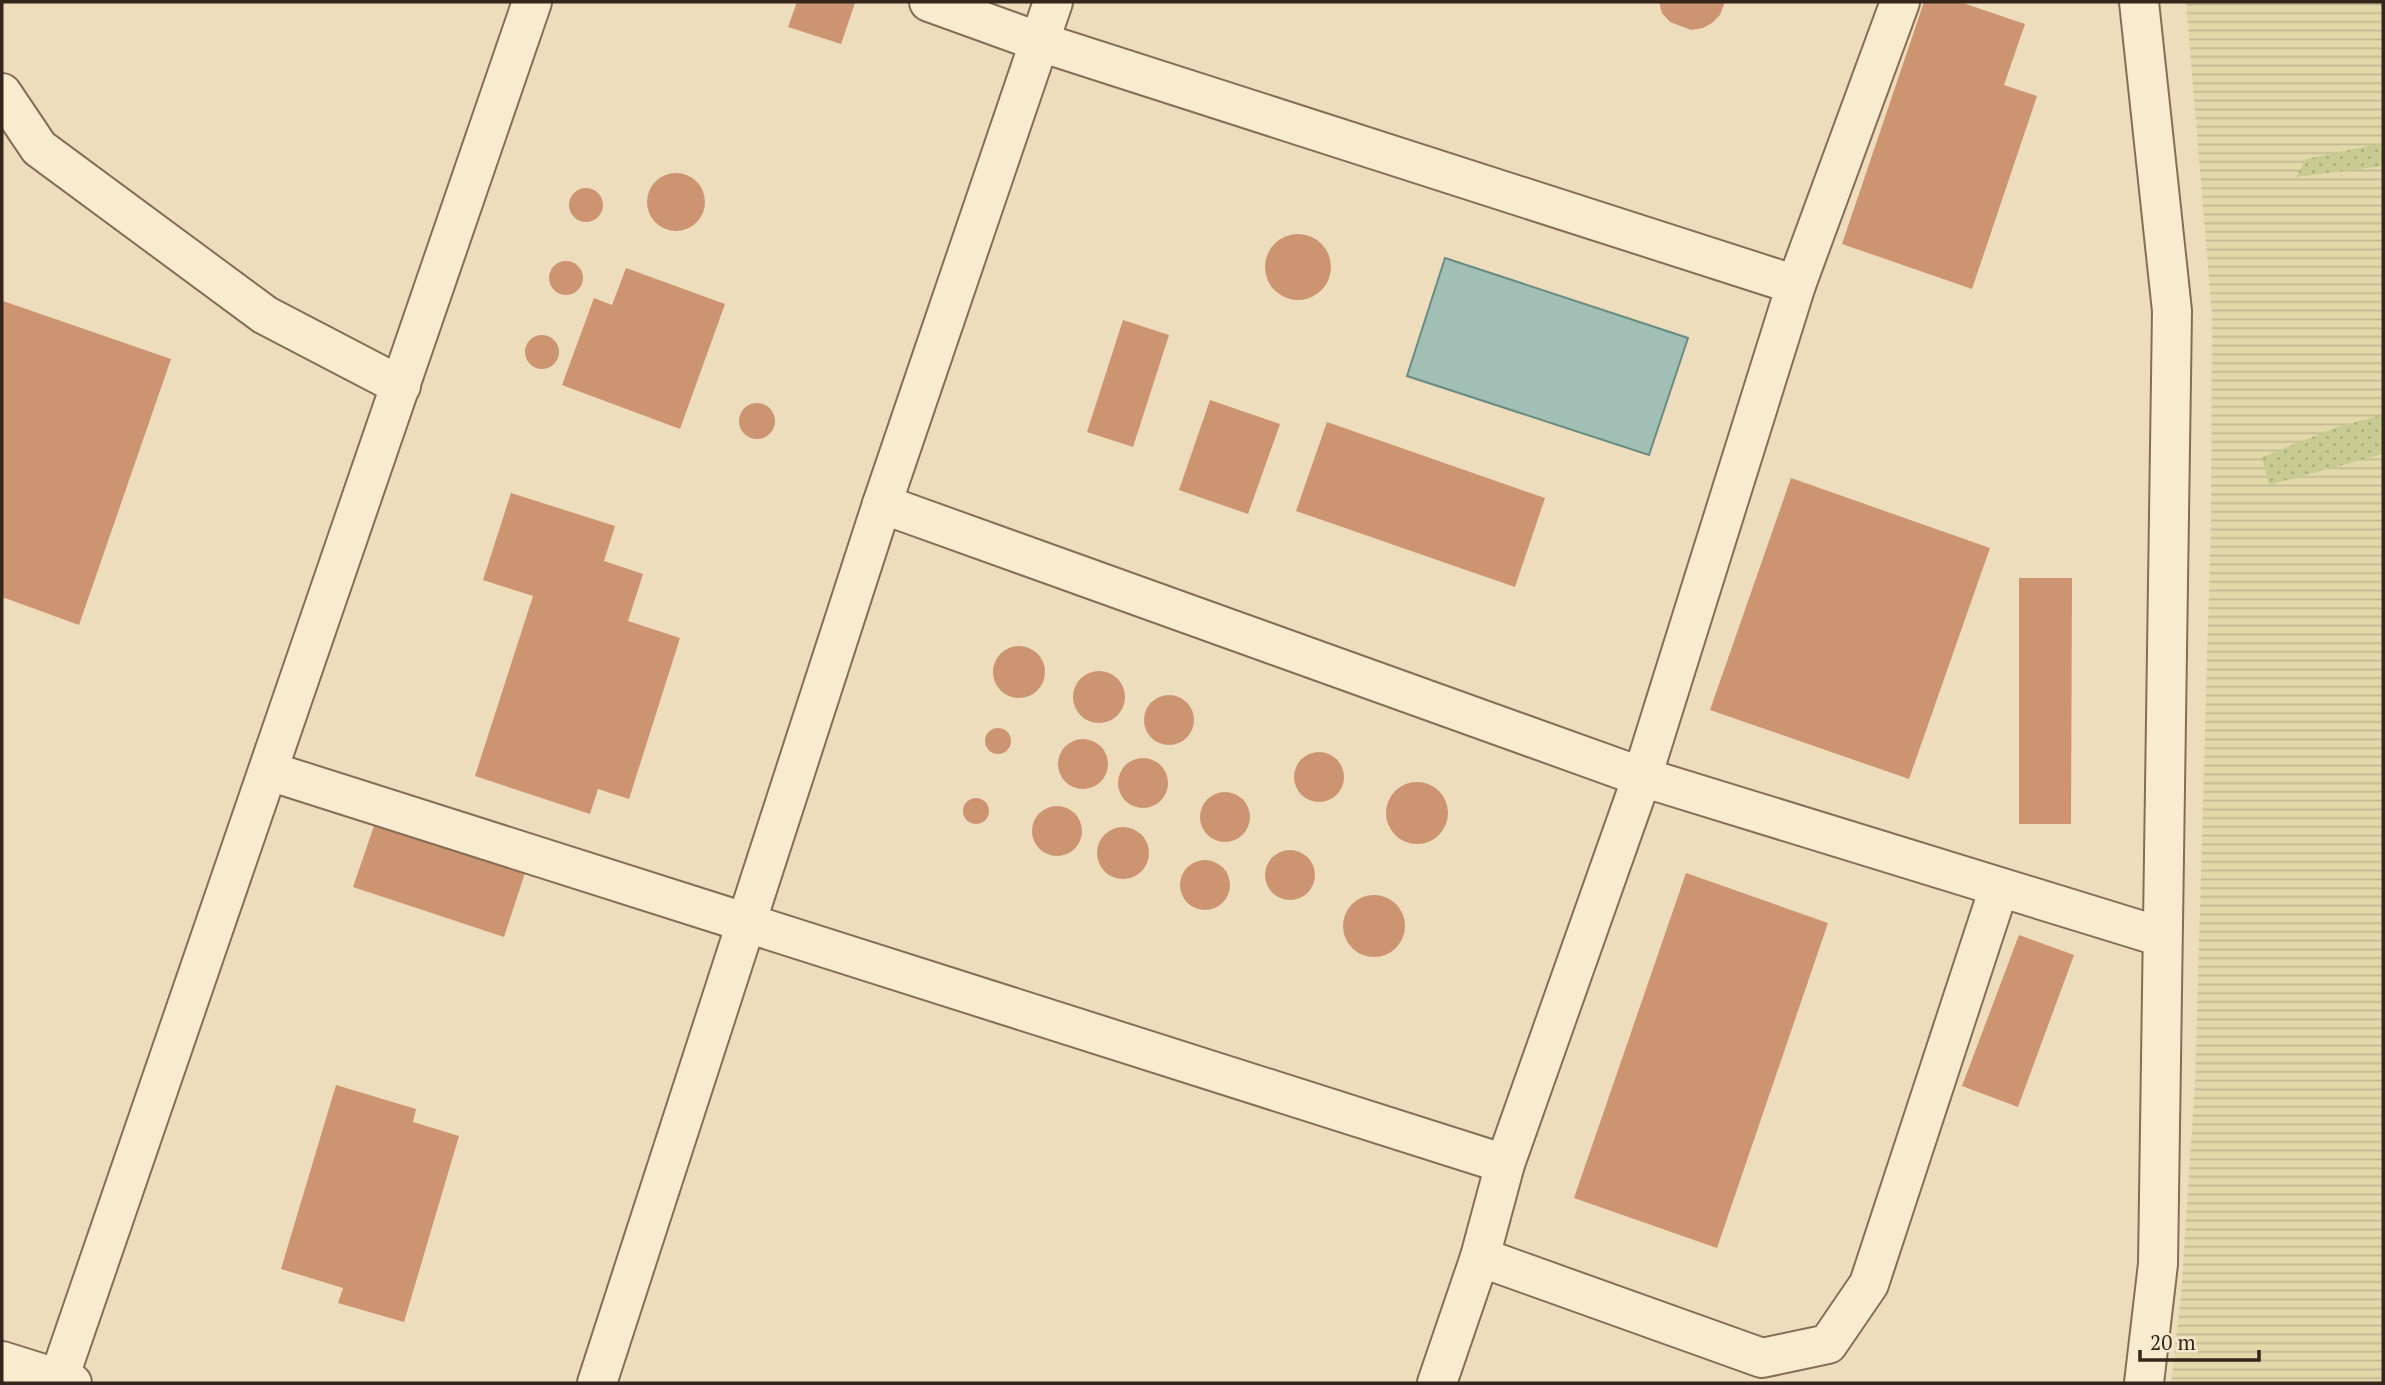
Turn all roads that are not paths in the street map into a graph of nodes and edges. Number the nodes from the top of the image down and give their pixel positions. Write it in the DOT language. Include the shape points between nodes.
graph roads {
  1 [pos="532,2"];
  2 [pos="929,2"];
  3 [pos="1053,2"];
  4 [pos="1900,2"];
  5 [pos="2139,2"];
  6 [pos="1040,42"];
  7 [pos="6,110"];
  8 [pos="1796,285"];
  9 [pos="401,386"];
  10 [pos="882,503"];
  11 [pos="269,771"];
  12 [pos="1642,777"];
  13 [pos="1999,888"];
  14 [pos="745,922"];
  15 [pos="2162,937"];
  16 [pos="1505,1164"];
  17 [pos="1480,1257"];
  18 [pos="2,1361"];
  19 [pos="66,1381"];
  20 [pos="597,1383"];
  21 [pos="1437,1383"];
  22 [pos="2144,1383"];
  1 -- 9 [label="street"];
  2 -- 6 [label="street"];
  3 -- 6 [label="street"];
  4 -- 8 [label="street"];
  5 -- 15 [label="street" via="2172,311"];
  6 -- 8 [label="street"];
  6 -- 10 [label="street"];
  7 -- 9 [label="street" via="39,148 265,314"];
  8 -- 12 [label="street"];
  9 -- 11 [label="street"];
  10 -- 12 [label="street"];
  10 -- 14 [label="street"];
  11 -- 14 [label="street"];
  11 -- 19 [label="street"];
  12 -- 13 [label="street"];
  12 -- 16 [label="street"];
  13 -- 15 [label="street"];
  13 -- 17 [label="street" via="1869,1284 1828,1344 1762,1358"];
  14 -- 16 [label="street"];
  14 -- 20 [label="street"];
  15 -- 22 [label="street" via="2158,1264"];
  16 -- 17 [label="street"];
  17 -- 21 [label="street"];
  18 -- 19 [label="street"];
}
